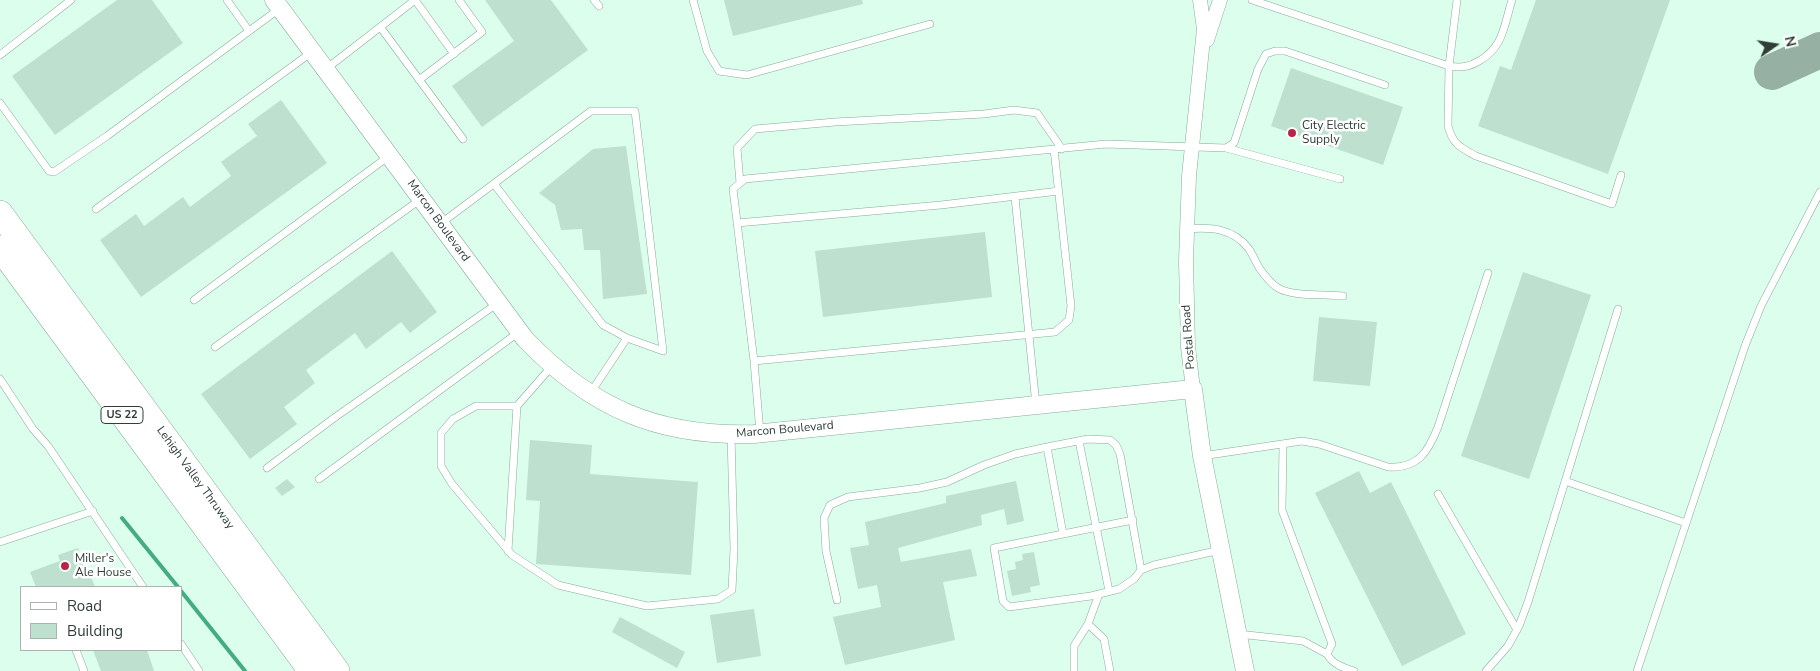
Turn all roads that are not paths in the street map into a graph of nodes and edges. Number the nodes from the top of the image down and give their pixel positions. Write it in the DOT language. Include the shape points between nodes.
graph roads {
  1 [pos="71,0"];
  2 [pos="227,0"];
  3 [pos="415,0"];
  4 [pos="459,0"];
  5 [pos="693,0"];
  6 [pos="1200,0"];
  7 [pos="1220,0"];
  8 [pos="1252,0"];
  9 [pos="1457,0"];
  10 [pos="1512,0"];
  11 [pos="277,4"];
  12 [pos="930,24"];
  13 [pos="381,28"];
  14 [pos="249,31"];
  15 [pos="313,52"];
  16 [pos="454,54"];
  17 [pos="0,55"];
  18 [pos="1202,58"];
  19 [pos="1449,66"];
  20 [pos="326,69"];
  21 [pos="419,80"];
  22 [pos="1385,85"];
  23 [pos="0,103"];
  24 [pos="463,139"];
  25 [pos="1192,147"];
  26 [pos="1226,148"];
  27 [pos="1058,149"];
  28 [pos="390,156"];
  29 [pos="1621,175"];
  30 [pos="1340,179"];
  31 [pos="740,182"];
  32 [pos="494,184"];
  33 [pos="1059,191"];
  34 [pos="1820,192"];
  35 [pos="1015,197"];
  36 [pos="421,198"];
  37 [pos="96,209"];
  38 [pos="0,213"];
  39 [pos="737,223"];
  40 [pos="440,224"];
  41 [pos="1186,229"];
  42 [pos="0,248"];
  43 [pos="1488,273"];
  44 [pos="1343,296"];
  45 [pos="194,300"];
  46 [pos="499,303"];
  47 [pos="1618,309"];
  48 [pos="520,332"];
  49 [pos="1030,334"];
  50 [pos="626,338"];
  51 [pos="215,347"];
  52 [pos="754,361"];
  53 [pos="552,366"];
  54 [pos="0,379"];
  55 [pos="1193,389"];
  56 [pos="590,394"];
  57 [pos="1036,405"];
  58 [pos="517,406"];
  59 [pos="760,434"];
  60 [pos="731,435"];
  61 [pos="1079,440"];
  62 [pos="1283,444"];
  63 [pos="1047,446"];
  64 [pos="1202,456"];
  65 [pos="267,468"];
  66 [pos="319,479"];
  67 [pos="1565,480"];
  68 [pos="1438,494"];
  69 [pos="93,512"];
  70 [pos="1133,520"];
  71 [pos="1686,523"];
  72 [pos="1096,528"];
  73 [pos="1063,534"];
  74 [pos="0,542"];
  75 [pos="1220,550"];
  76 [pos="508,551"];
  77 [pos="1141,570"];
  78 [pos="244,581"];
  79 [pos="142,586"];
  80 [pos="1109,591"];
  81 [pos="1099,594"];
  82 [pos="836,600"];
  83 [pos="1088,624"];
  84 [pos="1517,630"];
  85 [pos="1238,634"];
  86 [pos="182,646"];
  87 [pos="76,651"];
  88 [pos="1327,654"];
  89 [pos="84,671"];
  90 [pos="199,671"];
  91 [pos="296,671"];
  92 [pos="311,671"];
  93 [pos="337,671"];
  94 [pos="1074,671"];
  95 [pos="1110,671"];
  96 [pos="1245,671"];
  97 [pos="1354,671"];
  98 [pos="1486,671"];
  99 [pos="1637,671"];
  1 -- 17 [label="lane"];
  2 -- 14 [label="lane"];
  3 -- 13 [label="lane"];
  3 -- 16 [label="lane"];
  4 -- 16 [label="lane" via="482,32"];
  5 -- 12 [label="lane" via="707,51 719,71 747,74"];
  6 -- 18 [label="street, Postal Road" via="1204,30"];
  7 -- 18 [label="street"];
  8 -- 19 [label="lane"];
  9 -- 19 [label="lane"];
  10 -- 19 [label="lane" via="1501,38 1490,55 1471,66"];
  11 -- 14 [label="lane"];
  11 -- 15 [label="street, Marcon Boulevard"];
  13 -- 20 [label="lane"];
  13 -- 21 [label="lane"];
  14 -- 23 [label="lane" via="54,172 49,171"];
  15 -- 20 [label="street, Marcon Boulevard"];
  15 -- 37 [label="lane"];
  16 -- 21 [label="lane"];
  18 -- 25 [label="street, Postal Road"];
  19 -- 29 [label="lane" via="1448,126 1452,140 1462,148 1476,156 1612,204"];
  20 -- 28 [label="street, Marcon Boulevard"];
  21 -- 24 [label="lane"];
  22 -- 26 [label="lane" via="1275,50 1266,54 1258,69 1234,143"];
  25 -- 26 [label="lane"];
  25 -- 27 [label="lane" via="1106,144"];
  25 -- 41 [label="street, Postal Road"];
  26 -- 30 [label="lane"];
  27 -- 31 [label="lane"];
  27 -- 31 [label="lane" via="1037,113 1014,110 755,129 737,148"];
  27 -- 33 [label="lane"];
  28 -- 36 [label="street, Marcon Boulevard"];
  28 -- 45 [label="lane"];
  31 -- 39 [label="lane" via="733,190"];
  32 -- 40 [label="lane"];
  32 -- 50 [label="lane" via="603,325"];
  32 -- 50 [label="lane" via="591,111 635,111 663,350"];
  33 -- 35 [label="lane"];
  33 -- 49 [label="lane" via="1071,306 1069,320 1055,332"];
  34 -- 71 [label="lane" via="1761,306"];
  35 -- 39 [label="lane"];
  35 -- 49 [label="lane"];
  36 -- 40 [label="street, Marcon Boulevard"];
  36 -- 51 [label="lane"];
  38 -- 93 [label="highway, Lehigh Valley Thruway / US 22"];
  39 -- 52 [label="lane"];
  40 -- 46 [label="street, Marcon Boulevard"];
  41 -- 44 [label="lane" via="1223,229 1235,236 1248,248 1266,278 1278,288"];
  41 -- 55 [label="street, Postal Road" via="1186,304"];
  42 -- 78 [label="highway, Lehigh Valley Thruway / US 22"];
  43 -- 62 [label="lane" via="1438,427 1423,455 1410,465 1388,467 1319,444 1302,441"];
  46 -- 48 [label="street, Marcon Boulevard"];
  46 -- 65 [label="lane"];
  47 -- 67 [label="lane"];
  48 -- 53 [label="street, Marcon Boulevard"];
  48 -- 66 [label="lane"];
  49 -- 52 [label="lane"];
  49 -- 57 [label="lane"];
  50 -- 56 [label="lane"];
  52 -- 59 [label="lane"];
  53 -- 56 [label="street, Marcon Boulevard"];
  53 -- 58 [label="lane"];
  54 -- 69 [label="lane"];
  55 -- 57 [label="street, Marcon Boulevard"];
  55 -- 64 [label="street, Postal Road"];
  56 -- 60 [label="street, Marcon Boulevard" via="624,412 669,428"];
  57 -- 59 [label="street, Marcon Boulevard"];
  58 -- 76 [label="lane"];
  58 -- 76 [label="lane" via="476,406 453,419 441,432 441,466 452,484"];
  59 -- 60 [label="street, Marcon Boulevard"];
  60 -- 76 [label="lane" via="732,590 718,598 647,606 558,586"];
  61 -- 63 [label="lane"];
  61 -- 70 [label="lane" via="1110,440 1116,445"];
  61 -- 72 [label="lane"];
  62 -- 64 [label="lane"];
  62 -- 88 [label="lane" via="1282,510 1332,644"];
  63 -- 73 [label="lane"];
  63 -- 82 [label="lane" via="984,465 947,482 848,497 830,505 824,518 826,551"];
  64 -- 75 [label="street, Postal Road"];
  67 -- 71 [label="lane"];
  67 -- 84 [label="lane"];
  68 -- 84 [label="lane"];
  69 -- 74 [label="lane"];
  69 -- 79 [label="lane"];
  70 -- 72 [label="lane"];
  70 -- 77 [label="lane"];
  71 -- 99 [label="lane"];
  72 -- 73 [label="lane"];
  72 -- 80 [label="lane"];
  73 -- 81 [label="lane" via="994,548 1003,601 1009,607"];
  75 -- 77 [label="lane"];
  75 -- 85 [label="street, Postal Road"];
  77 -- 80 [label="lane" via="1120,589"];
  78 -- 91 [label="highway"];
  78 -- 92 [label="highway, Lehigh Valley Thruway / US 22"];
  80 -- 81 [label="lane"];
  81 -- 83 [label="lane"];
  83 -- 94 [label="lane" via="1074,646"];
  83 -- 95 [label="lane" via="1104,639"];
  84 -- 98 [label="lane"];
  85 -- 88 [label="lane" via="1303,641"];
  85 -- 96 [label="street, Postal Road"];
  86 -- 90 [label="lane"];
  87 -- 89 [label="lane"];
  88 -- 97 [label="lane" via="1342,667"];
}
